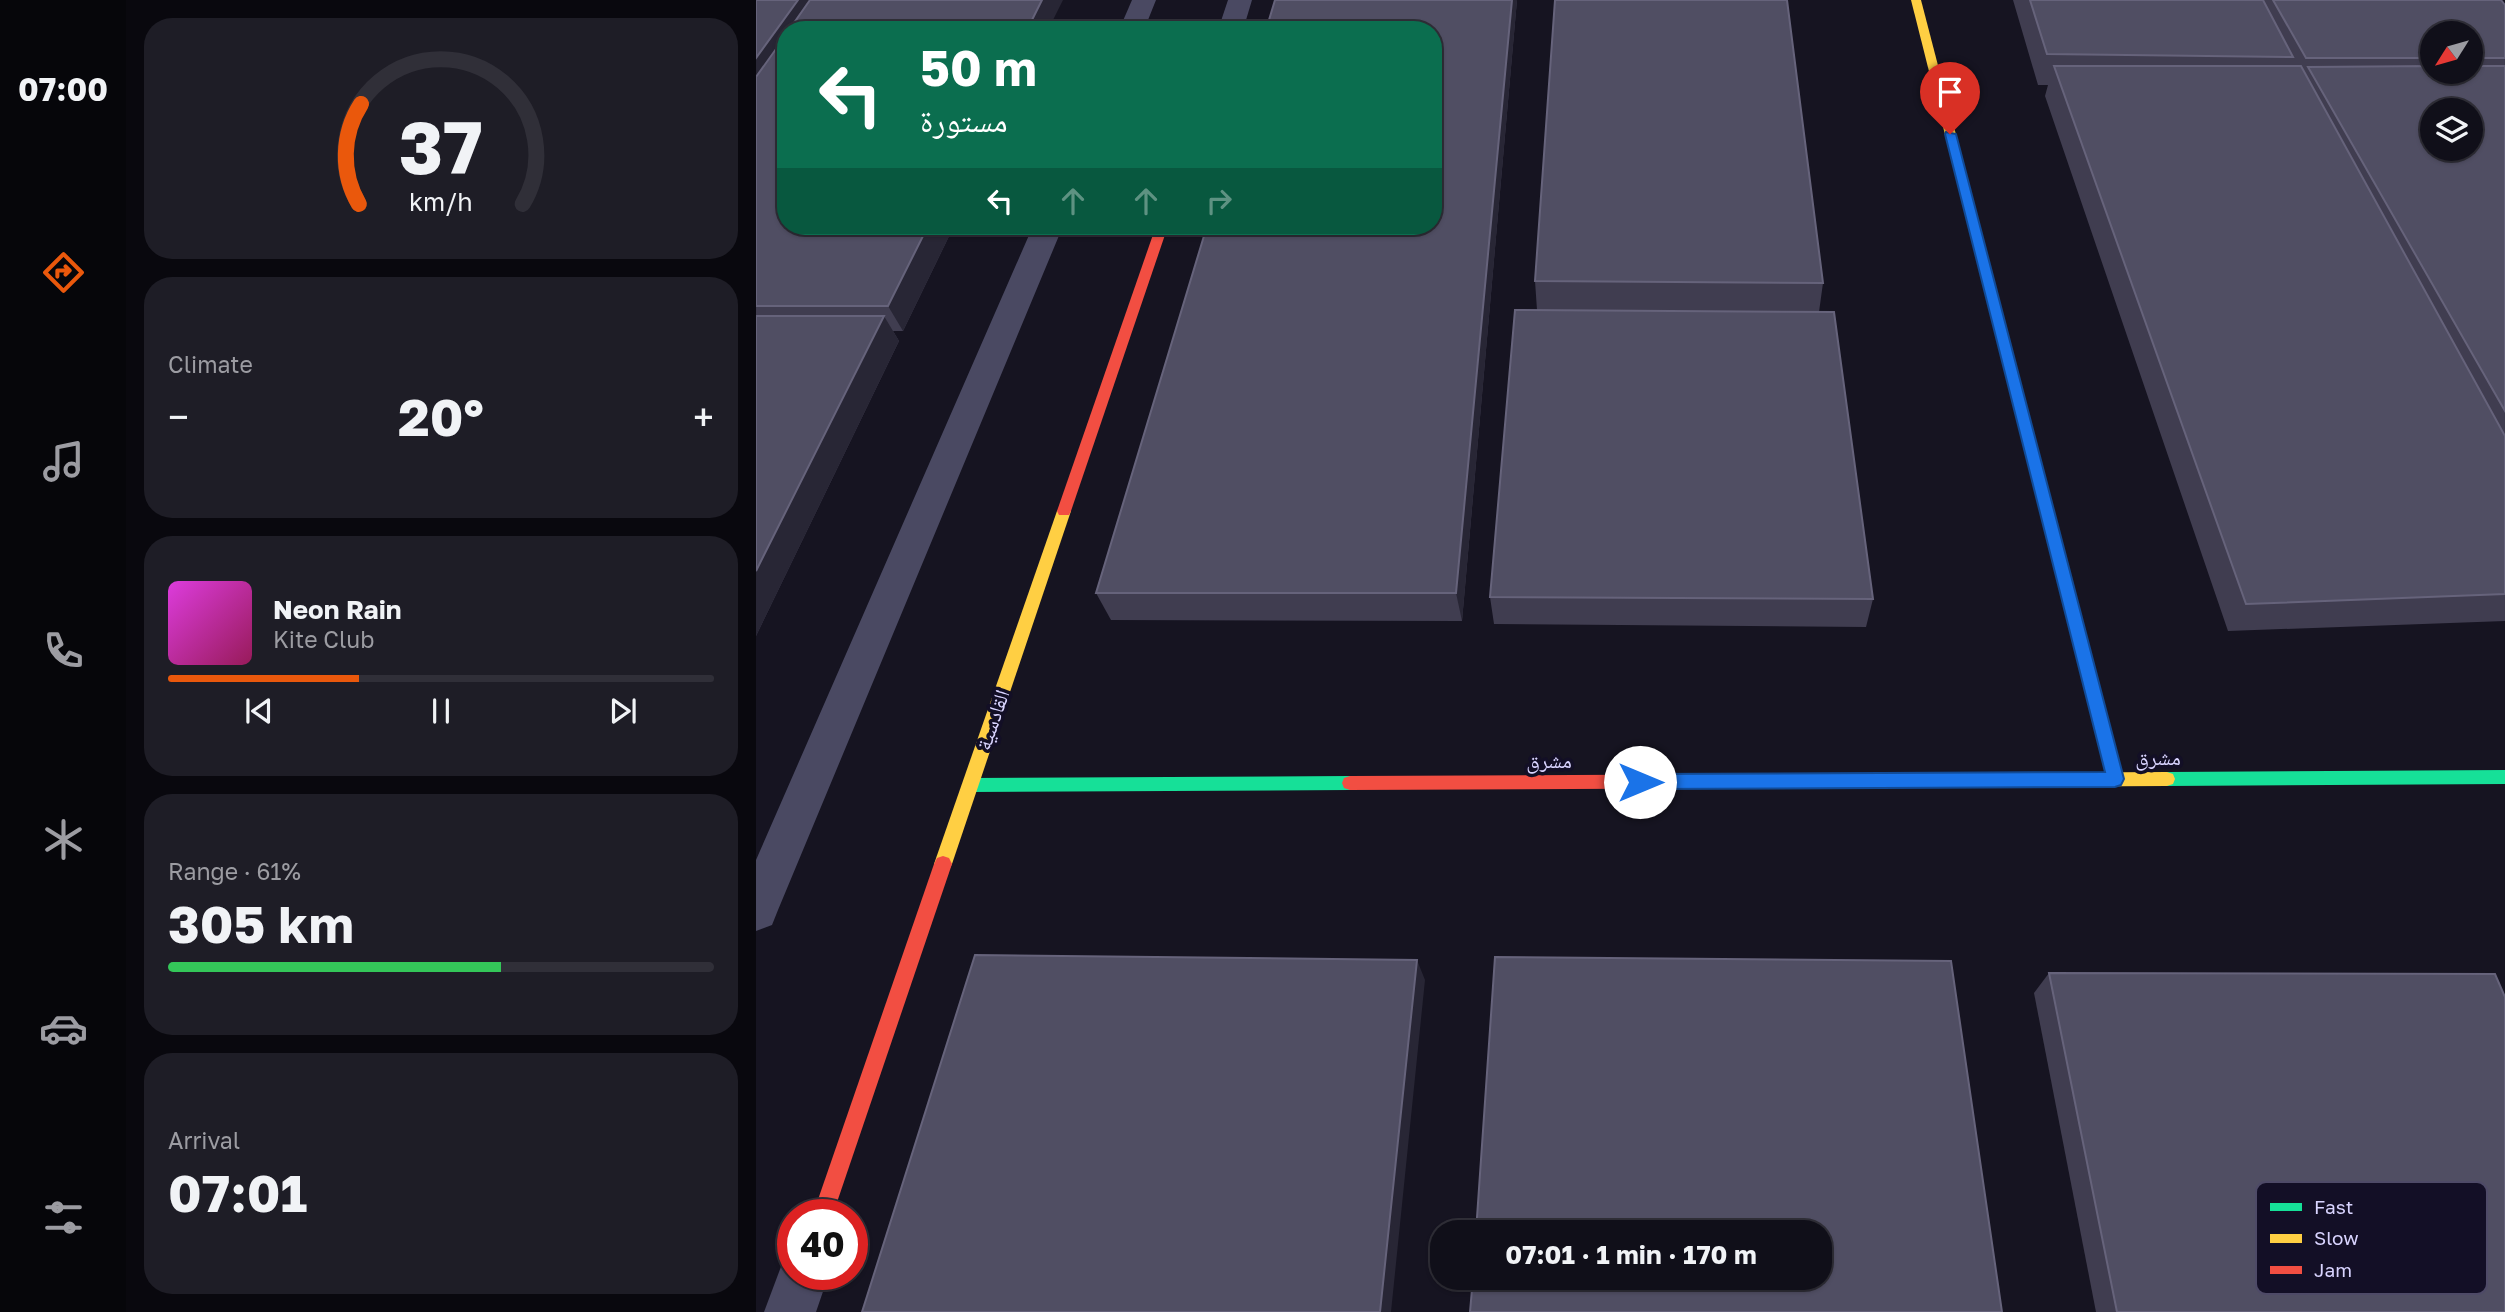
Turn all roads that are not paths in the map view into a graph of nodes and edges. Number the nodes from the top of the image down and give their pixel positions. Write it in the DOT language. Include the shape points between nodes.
graph roads {
  1 [pos="1144,0"];
  2 [pos="1240,0"];
  3 [pos="1916,0"];
  4 [pos="1135,21"];
  5 [pos="1233,21"];
  6 [pos="1044,235"];
  7 [pos="1159,235"];
  8 [pos="2505,777"];
  9 [pos="2115,779"];
  10 [pos="971,785"];
  11 [pos="756,910"];
  12 [pos="828,1199"];
  13 [pos="798,1290"];
  14 [pos="790,1312"];
  1 -- 4 [label="street"];
  2 -- 5 [label="street"];
  3 -- 9 [label="street"];
  6 -- 11 [label="street"];
  7 -- 10 [label="street, القادسية"];
  8 -- 9 [label="street, مشرق"];
  9 -- 10 [label="street, مشرق"];
  10 -- 12 [label="street, القادسية"];
  13 -- 14 [label="street"];
}
